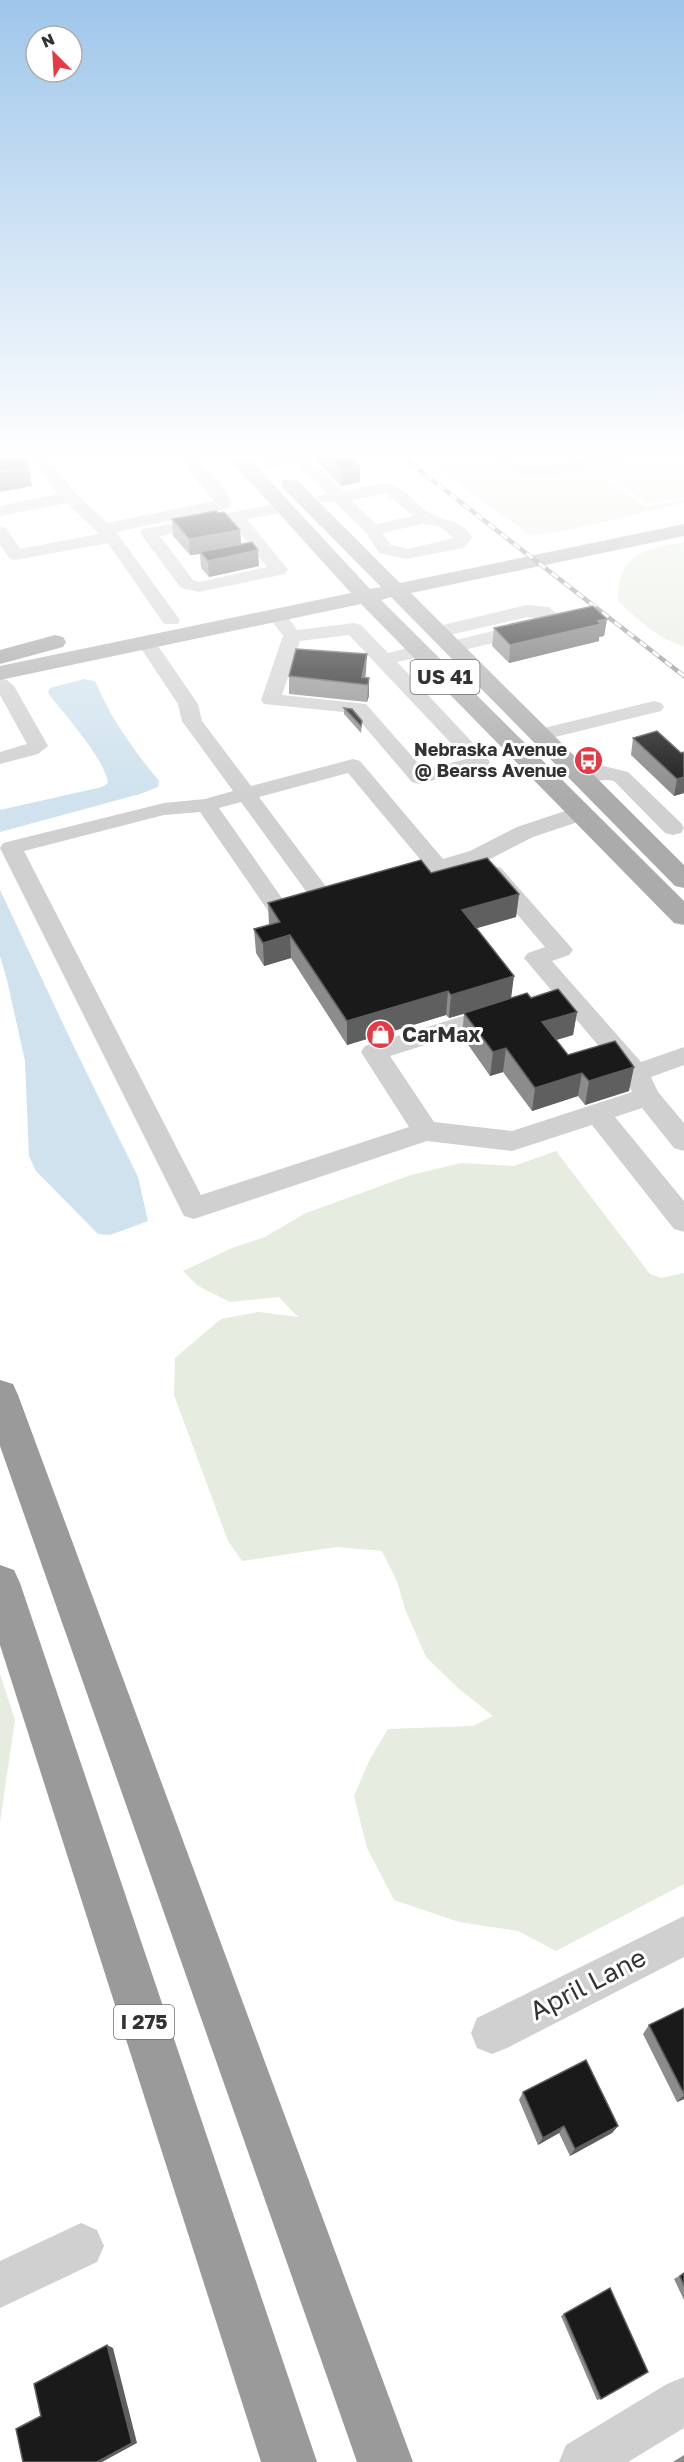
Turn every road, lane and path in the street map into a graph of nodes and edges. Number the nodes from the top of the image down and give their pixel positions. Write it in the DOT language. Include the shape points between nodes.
graph roads {
  1 [pos="136,570"];
  2 [pos="154,570"];
  3 [pos="176,570"];
  4 [pos="279,570"];
  5 [pos="341,570"];
  6 [pos="375,570"];
  7 [pos="456,570"];
  8 [pos="471,570"];
  9 [pos="138,573"];
  10 [pos="390,585"];
  11 [pos="362,592"];
  12 [pos="278,616"];
  13 [pos="171,620"];
  14 [pos="292,636"];
  15 [pos="453,637"];
  16 [pos="55,642"];
  17 [pos="147,644"];
  18 [pos="0,651"];
  19 [pos="420,651"];
  20 [pos="285,656"];
  21 [pos="0,657"];
  22 [pos="308,657"];
  23 [pos="384,660"];
  24 [pos="355,661"];
  25 [pos="489,662"];
  26 [pos="0,673"];
  27 [pos="4,693"];
  28 [pos="654,707"];
  29 [pos="539,735"];
  30 [pos="0,758"];
  31 [pos="581,778"];
  32 [pos="245,793"];
  33 [pos="642,797"];
  34 [pos="206,805"];
  35 [pos="609,806"];
  36 [pos="582,813"];
  37 [pos="679,826"];
  38 [pos="658,854"];
  39 [pos="477,856"];
  40 [pos="438,867"];
  41 [pos="404,877"];
  42 [pos="684,880"];
  43 [pos="684,917"];
  44 [pos="544,1000"];
  45 [pos="684,1056"];
  46 [pos="636,1073"];
  47 [pos="647,1097"];
  48 [pos="597,1113"];
  49 [pos="675,1117"];
  50 [pos="426,1131"];
  51 [pos="684,1141"];
  52 [pos="684,1221"];
  53 [pos="0,1395"];
  54 [pos="0,1583"];
  55 [pos="684,1936"];
  56 [pos="492,2033"];
  57 [pos="81,2246"];
  58 [pos="0,2285"];
  59 [pos="684,2401"];
  60 [pos="289,2462"];
  61 [pos="385,2462"];
  62 [pos="583,2462"];
  1 -- 9 [label="street"];
  2 -- 9 [label="street"];
  3 -- 4 [label="street" via="187,584 199,588"];
  5 -- 11 [label="main road, US 41"];
  6 -- 10 [label="main road, US 41"];
  7 -- 10 [label="main road"];
  8 -- 10 [label="main road"];
  9 -- 13 [label="street"];
  10 -- 11 [label="main road"];
  10 -- 15 [label="main road, US 41"];
  11 -- 12 [label="main road"];
  11 -- 13 [label="main road"];
  11 -- 19 [label="main road, US 41"];
  12 -- 14 [label="street"];
  12 -- 17 [label="main road"];
  13 -- 16 [label="main road"];
  14 -- 20 [label="street"];
  14 -- 23 [label="street" via="354,629"];
  15 -- 25 [label="street"];
  15 -- 29 [label="main road, US 41"];
  16 -- 18 [label="main road"];
  16 -- 21 [label="highway"];
  17 -- 26 [label="main road"];
  17 -- 32 [label="street" via="188,704 192,721"];
  19 -- 23 [label="street"];
  19 -- 36 [label="main road, US 41"];
  20 -- 22 [label="street"];
  20 -- 23 [label="street" via="270,700 359,708 419,778 480,762"];
  23 -- 24 [label="street"];
  27 -- 30 [label="street" via="38,746"];
  28 -- 29 [label="street"];
  29 -- 31 [label="main road, US 41"];
  31 -- 33 [label="street" via="612,773 621,776"];
  31 -- 35 [label="main road, US 41"];
  32 -- 34 [label="street"];
  32 -- 34 [label="street" via="334,897 281,913"];
  32 -- 40 [label="street" via="353,765"];
  33 -- 35 [label="street"];
  33 -- 37 [label="street"];
  34 -- 50 [label="street" via="164,809 11,848 194,1208"];
  35 -- 36 [label="main road"];
  35 -- 38 [label="main road, US 41"];
  36 -- 39 [label="street" via="525,832"];
  36 -- 43 [label="main road, US 41"];
  37 -- 38 [label="street" via="674,847"];
  38 -- 42 [label="main road, US 41"];
  39 -- 40 [label="street"];
  39 -- 44 [label="street" via="561,950 536,958"];
  40 -- 41 [label="street"];
  44 -- 46 [label="street"];
  44 -- 50 [label="street" via="374,1052"];
  45 -- 46 [label="street"];
  46 -- 47 [label="street"];
  47 -- 48 [label="street"];
  47 -- 49 [label="street"];
  48 -- 50 [label="street" via="512,1141"];
  48 -- 52 [label="street"];
  49 -- 51 [label="street"];
  53 -- 61 [label="highway"];
  54 -- 60 [label="highway, I 275"];
  55 -- 56 [label="street, April Lane"];
  57 -- 58 [label="street"];
  59 -- 62 [label="street"];
}
